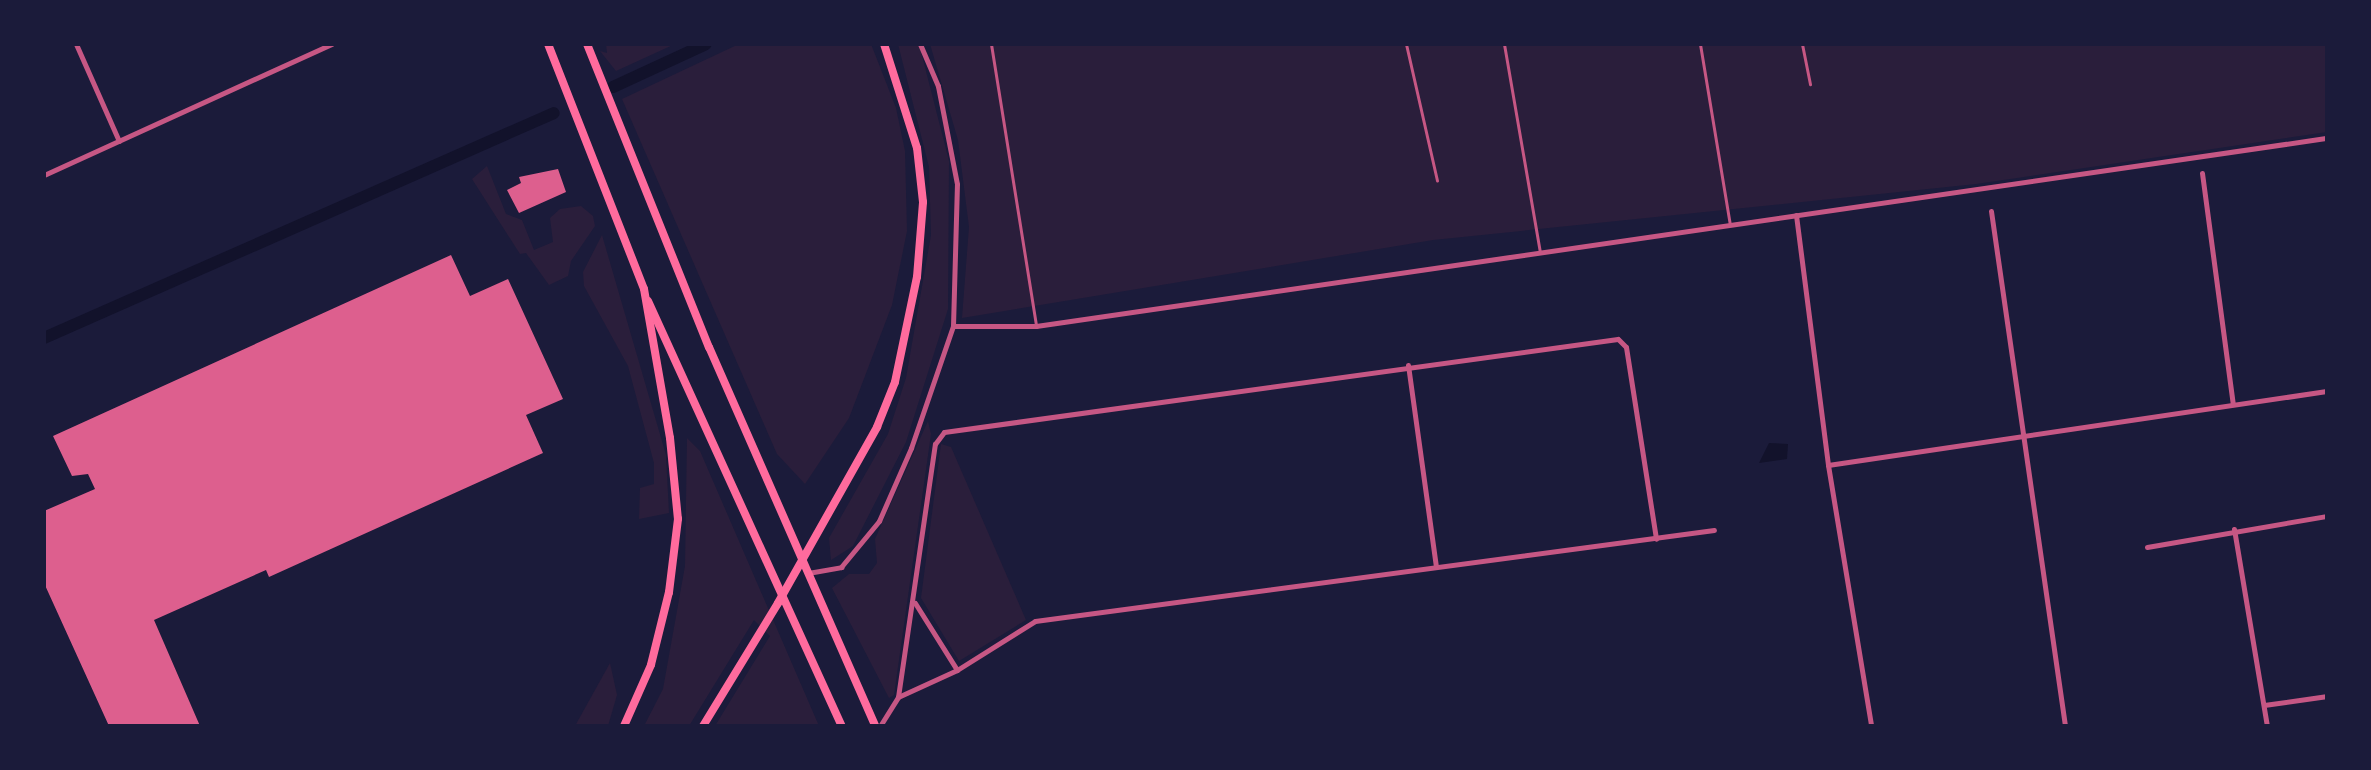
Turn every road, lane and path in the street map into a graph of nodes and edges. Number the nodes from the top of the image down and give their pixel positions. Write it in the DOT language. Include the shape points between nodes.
graph roads {
  1 [pos="76,44"];
  2 [pos="332,44"];
  3 [pos="548,44"];
  4 [pos="587,44"];
  5 [pos="884,44"];
  6 [pos="920,44"];
  7 [pos="991,44"];
  8 [pos="1406,44"];
  9 [pos="1504,44"];
  10 [pos="1700,44"];
  11 [pos="1802,44"];
  12 [pos="1810,84"];
  13 [pos="2327,138"];
  14 [pos="119,141"];
  15 [pos="2202,173"];
  16 [pos="44,175"];
  17 [pos="1437,181"];
  18 [pos="1991,211"];
  19 [pos="1796,215"];
  20 [pos="1730,225"];
  21 [pos="1540,252"];
  22 [pos="644,289"];
  23 [pos="953,326"];
  24 [pos="1036,326"];
  25 [pos="1408,365"];
  26 [pos="2327,391"];
  27 [pos="2233,404"];
  28 [pos="2021,434"];
  29 [pos="1828,465"];
  30 [pos="2327,516"];
  31 [pos="2234,529"];
  32 [pos="1714,530"];
  33 [pos="1656,539"];
  34 [pos="2147,547"];
  35 [pos="1436,566"];
  36 [pos="808,573"];
  37 [pos="915,602"];
  38 [pos="957,670"];
  39 [pos="2327,696"];
  40 [pos="898,697"];
  41 [pos="2264,705"];
  42 [pos="624,726"];
  43 [pos="703,726"];
  44 [pos="842,726"];
  45 [pos="878,726"];
  46 [pos="1871,726"];
  47 [pos="2065,726"];
  48 [pos="2267,726"];
  1 -- 14 [label="street"];
  2 -- 14 [label="street"];
  3 -- 22 [label="main road"];
  4 -- 36 [label="main road"];
  5 -- 43 [label="main road" via="917,148 922,238 895,382 830,509"];
  6 -- 23 [label="street" via="938,86 957,184"];
  7 -- 24 [label="lane"];
  8 -- 17 [label="lane"];
  9 -- 21 [label="lane"];
  10 -- 20 [label="lane"];
  11 -- 12 [label="lane"];
  13 -- 19 [label="street"];
  14 -- 16 [label="street"];
  15 -- 27 [label="street"];
  18 -- 28 [label="street"];
  19 -- 20 [label="street"];
  19 -- 29 [label="street"];
  20 -- 21 [label="street"];
  21 -- 24 [label="street"];
  22 -- 42 [label="main road" via="678,519 669,592 651,665"];
  22 -- 44 [label="main road"];
  23 -- 24 [label="street"];
  23 -- 36 [label="street" via="911,448 879,521 841,567"];
  25 -- 33 [label="street" via="1618,339 1626,347"];
  25 -- 35 [label="street"];
  25 -- 37 [label="street" via="944,432 935,444"];
  26 -- 27 [label="street"];
  27 -- 28 [label="street"];
  28 -- 29 [label="street"];
  28 -- 47 [label="street"];
  29 -- 46 [label="street"];
  30 -- 31 [label="street"];
  31 -- 34 [label="street"];
  31 -- 41 [label="street"];
  32 -- 33 [label="street"];
  33 -- 35 [label="street"];
  35 -- 38 [label="street" via="1035,621"];
  36 -- 45 [label="main road"];
  37 -- 38 [label="street"];
  37 -- 40 [label="street"];
  38 -- 40 [label="street"];
  39 -- 41 [label="street"];
  40 -- 45 [label="street"];
  41 -- 48 [label="street"];
}
